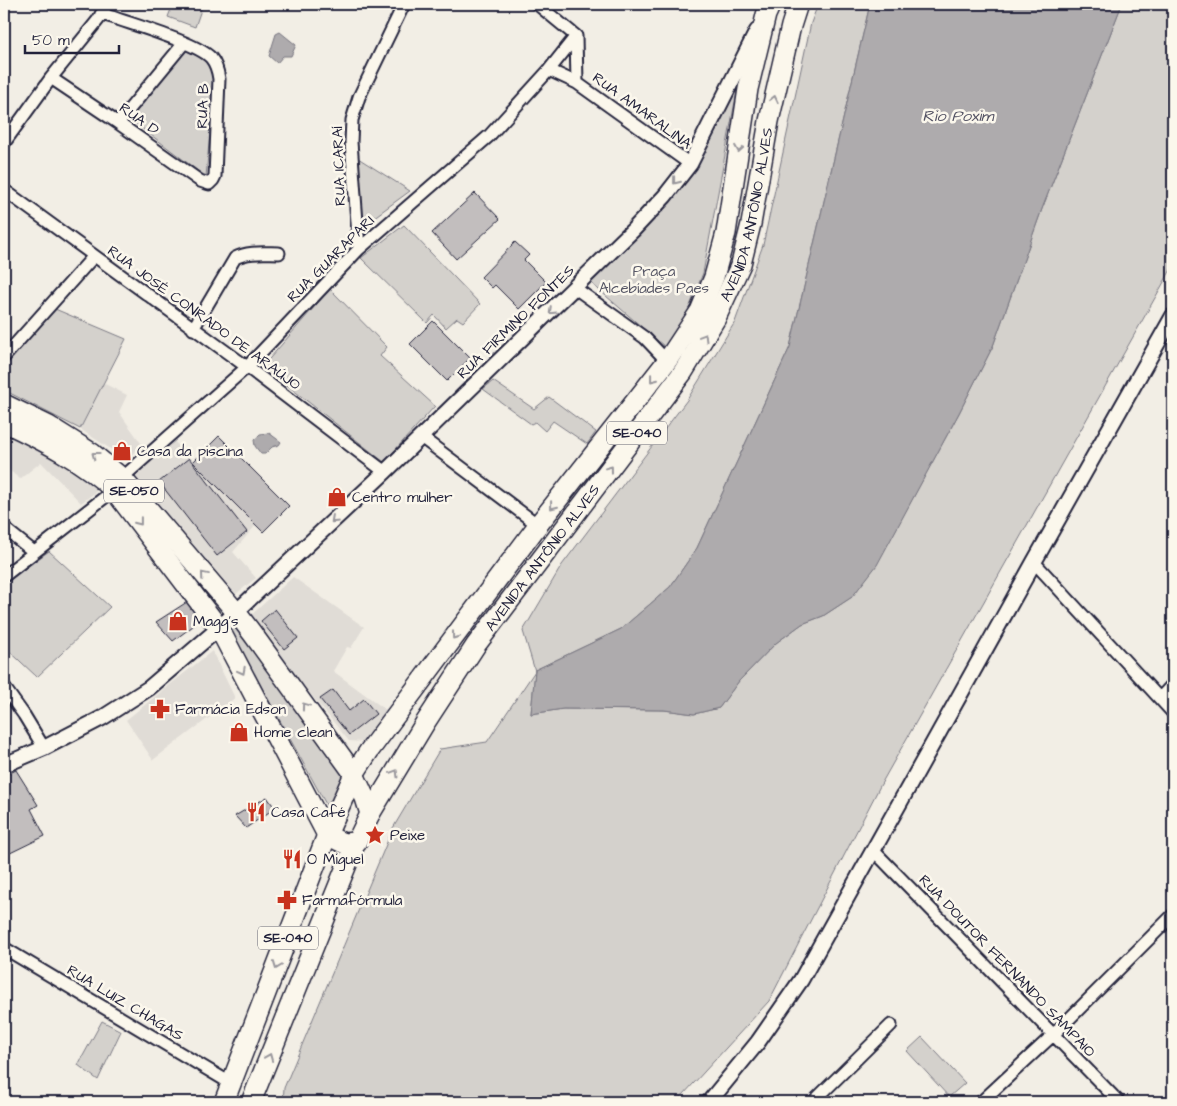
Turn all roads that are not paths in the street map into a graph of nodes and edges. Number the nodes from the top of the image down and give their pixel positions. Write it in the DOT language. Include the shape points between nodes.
graph roads {
  1 [pos="404,4"];
  2 [pos="537,4"];
  3 [pos="798,4"];
  4 [pos="104,9"];
  5 [pos="769,10"];
  6 [pos="576,36"];
  7 [pos="184,43"];
  8 [pos="549,70"];
  9 [pos="51,78"];
  10 [pos="577,83"];
  11 [pos="118,122"];
  12 [pos="4,143"];
  13 [pos="690,164"];
  14 [pos="209,184"];
  15 [pos="4,190"];
  16 [pos="358,248"];
  17 [pos="279,253"];
  18 [pos="94,256"];
  19 [pos="575,288"];
  20 [pos="1173,316"];
  21 [pos="193,329"];
  22 [pos="4,357"];
  23 [pos="667,361"];
  24 [pos="247,367"];
  25 [pos="4,404"];
  26 [pos="4,422"];
  27 [pos="422,438"];
  28 [pos="385,472"];
  29 [pos="118,484"];
  30 [pos="538,525"];
  31 [pos="4,528"];
  32 [pos="34,552"];
  33 [pos="1034,562"];
  34 [pos="4,576"];
  35 [pos="236,612"];
  36 [pos="220,628"];
  37 [pos="1173,684"];
  38 [pos="4,688"];
  39 [pos="1160,698"];
  40 [pos="1173,713"];
  41 [pos="44,748"];
  42 [pos="4,765"];
  43 [pos="354,774"];
  44 [pos="370,814"];
  45 [pos="327,835"];
  46 [pos="356,842"];
  47 [pos="874,850"];
  48 [pos="1173,915"];
  49 [pos="4,948"];
  50 [pos="891,1025"];
  51 [pos="1054,1034"];
  52 [pos="232,1084"];
  53 [pos="224,1102"];
  54 [pos="251,1102"];
  55 [pos="709,1102"];
  56 [pos="813,1102"];
  57 [pos="981,1102"];
  58 [pos="1119,1102"];
  1 -- 16 [label="street, RUA ICARAÍ" via="359,97 352,120"];
  2 -- 6 [label="street"];
  44 -- 3 [label="main road, AVENIDA ANTÔNIO ALVES / SE-040, one-way" via="424,723 476,645 683,372 716,318 742,264 769,121"];
  4 -- 7 [label="street, RUA B"];
  4 -- 9 [label="street"];
  5 -- 13 [label="street, RUA FIRMINO FONTES"];
  5 -- 23 [label="main road, AVENIDA ANTÔNIO ALVES / SE-040, one-way" via="748,89 726,233 714,277 700,311"];
  6 -- 8 [label="street, RUA GUARAPARI"];
  6 -- 10 [label="street, RUA AMARALINA"];
  7 -- 11 [label="street"];
  7 -- 14 [label="street, RUA B" via="213,59 219,79 215,176"];
  8 -- 10 [label="street, RUA AMARALINA"];
  8 -- 16 [label="street, RUA GUARAPARI" via="489,136"];
  9 -- 11 [label="street, RUA D"];
  9 -- 12 [label="street"];
  10 -- 13 [label="street, RUA AMARALINA"];
  11 -- 14 [label="street, RUA D" via="200,181"];
  13 -- 19 [label="street, RUA FIRMINO FONTES, one-way" via="665,196"];
  15 -- 18 [label="street, RUA JOSÉ CONRADO DE ARAÚJO"];
  16 -- 24 [label="street, RUA GUARAPARI"];
  17 -- 21 [label="street" via="235,258"];
  18 -- 21 [label="street, RUA JOSÉ CONRADO DE ARAÚJO"];
  18 -- 22 [label="street"];
  19 -- 23 [label="street" via="645,338"];
  19 -- 27 [label="street, RUA FIRMINO FONTES, one-way"];
  20 -- 33 [label="street"];
  21 -- 24 [label="street, RUA JOSÉ CONRADO DE ARAÚJO"];
  23 -- 30 [label="main road, AVENIDA ANTÔNIO ALVES / SE-040, one-way"];
  24 -- 28 [label="street, RUA JOSÉ CONRADO DE ARAÚJO"];
  24 -- 29 [label="street, RUA GUARAPARI"];
  29 -- 25 [label="main road, SE-050, one-way" via="92,453 50,426"];
  26 -- 29 [label="main road" via="48,443"];
  27 -- 28 [label="street, RUA FIRMINO FONTES"];
  27 -- 30 [label="street"];
  28 -- 35 [label="street, RUA FIRMINO FONTES, one-way"];
  29 -- 32 [label="street, RUA GUARAPARI"];
  35 -- 29 [label="main road, SE-050, one-way"];
  29 -- 36 [label="main road, one-way"];
  30 -- 43 [label="main road, AVENIDA ANTÔNIO ALVES / SE-040, one-way"];
  31 -- 32 [label="street"];
  32 -- 34 [label="street, RUA GUARAPARI"];
  33 -- 39 [label="street"];
  33 -- 47 [label="street"];
  35 -- 36 [label="street, RUA FIRMINO FONTES"];
  43 -- 35 [label="main road, one-way"];
  36 -- 41 [label="street, RUA FIRMINO FONTES" via="149,688 102,718"];
  36 -- 45 [label="main road, one-way"];
  37 -- 39 [label="street"];
  38 -- 41 [label="street"];
  39 -- 40 [label="street"];
  41 -- 42 [label="street, RUA FIRMINO FONTES"];
  43 -- 44 [label="main road"];
  43 -- 45 [label="main road, AVENIDA ANTÔNIO ALVES / SE-040"];
  44 -- 46 [label="main road, AVENIDA ANTÔNIO ALVES / SE-040"];
  45 -- 46 [label="main road" via="343,843"];
  45 -- 52 [label="main road, AVENIDA ANTÔNIO ALVES / SE-040, one-way"];
  54 -- 46 [label="main road, AVENIDA ANTÔNIO ALVES / SE-040, one-way"];
  47 -- 51 [label="street, RUA DOUTOR FERNANDO SAMPAIO"];
  47 -- 55 [label="street" via="801,980 758,1042"];
  48 -- 51 [label="street"];
  49 -- 52 [label="street, RUA LUIZ CHAGAS"];
  50 -- 56 [label="street"];
  51 -- 57 [label="street"];
  51 -- 58 [label="street, RUA DOUTOR FERNANDO SAMPAIO"];
  52 -- 53 [label="main road, AVENIDA ANTÔNIO ALVES / SE-040"];
}
